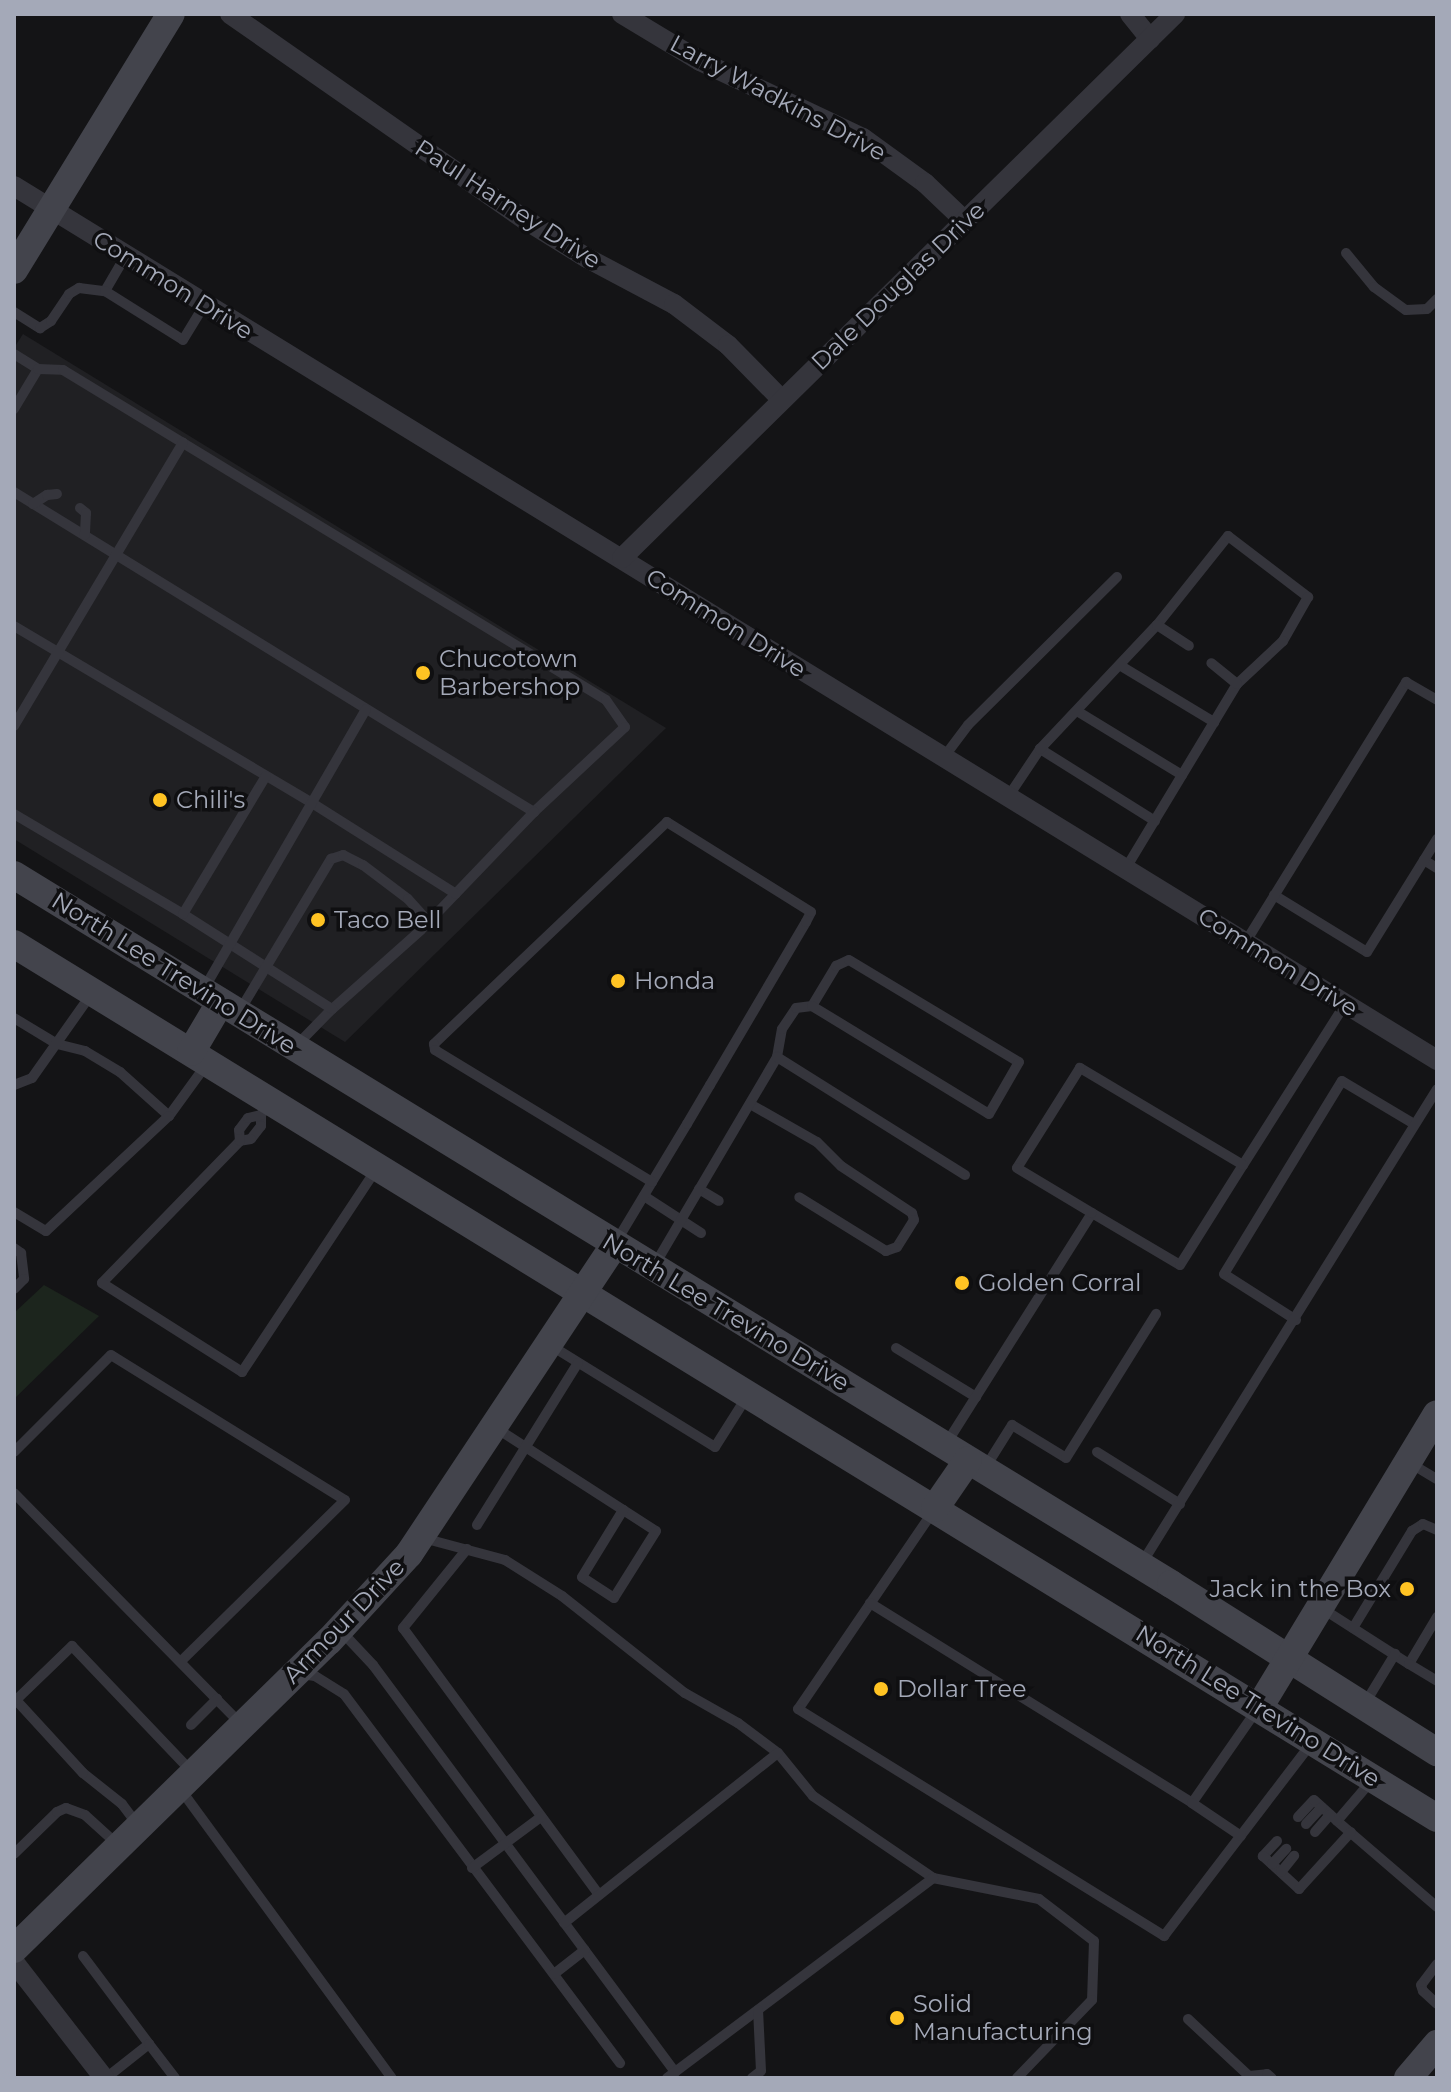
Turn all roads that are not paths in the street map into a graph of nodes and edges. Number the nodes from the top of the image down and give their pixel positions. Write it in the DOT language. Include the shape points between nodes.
graph roads {
  1 [pos="171,14"];
  2 [pos="230,14"];
  3 [pos="622,14"];
  4 [pos="1130,14"];
  5 [pos="1175,14"];
  6 [pos="1150,39"];
  7 [pos="14,186"];
  8 [pos="51,208"];
  9 [pos="964,220"];
  10 [pos="1346,253"];
  11 [pos="126,255"];
  12 [pos="14,270"];
  13 [pos="105,291"];
  14 [pos="1437,299"];
  15 [pos="205,304"];
  16 [pos="14,312"];
  17 [pos="14,354"];
  18 [pos="38,369"];
  19 [pos="781,399"];
  20 [pos="14,409"];
  21 [pos="183,443"];
  22 [pos="14,492"];
  23 [pos="57,494"];
  24 [pos="33,504"];
  25 [pos="80,508"];
  26 [pos="85,535"];
  27 [pos="114,554"];
  28 [pos="622,558"];
  29 [pos="1117,577"];
  30 [pos="1157,625"];
  31 [pos="14,626"];
  32 [pos="1189,646"];
  33 [pos="57,652"];
  34 [pos="1211,663"];
  35 [pos="1121,666"];
  36 [pos="1237,684"];
  37 [pos="1437,700"];
  38 [pos="366,709"];
  39 [pos="1077,711"];
  40 [pos="1214,722"];
  41 [pos="14,726"];
  42 [pos="1040,749"];
  43 [pos="944,757"];
  44 [pos="1182,775"];
  45 [pos="266,776"];
  46 [pos="1008,797"];
  47 [pos="312,803"];
  48 [pos="534,812"];
  49 [pos="14,814"];
  50 [pos="1155,821"];
  51 [pos="1437,839"];
  52 [pos="1424,860"];
  53 [pos="1126,868"];
  54 [pos="1437,868"];
  55 [pos="14,875"];
  56 [pos="456,894"];
  57 [pos="1274,895"];
  58 [pos="183,914"];
  59 [pos="429,922"];
  60 [pos="1245,943"];
  61 [pos="14,944"];
  62 [pos="230,944"];
  63 [pos="265,966"];
  64 [pos="93,992"];
  65 [pos="220,1002"];
  66 [pos="1345,1004"];
  67 [pos="812,1006"];
  68 [pos="332,1009"];
  69 [pos="14,1018"];
  70 [pos="57,1044"];
  71 [pos="295,1048"];
  72 [pos="200,1057"];
  73 [pos="777,1057"];
  74 [pos="1437,1060"];
  75 [pos="14,1085"];
  76 [pos="1437,1089"];
  77 [pos="750,1104"];
  78 [pos="265,1108"];
  79 [pos="169,1116"];
  80 [pos="1414,1124"];
  81 [pos="1243,1165"];
  82 [pos="378,1167"];
  83 [pos="965,1175"];
  84 [pos="652,1182"];
  85 [pos="699,1189"];
  86 [pos="644,1196"];
  87 [pos="799,1197"];
  88 [pos="719,1201"];
  89 [pos="14,1212"];
  90 [pos="1092,1213"];
  91 [pos="681,1220"];
  92 [pos="701,1233"];
  93 [pos="615,1244"];
  94 [pos="14,1248"];
  95 [pos="653,1267"];
  96 [pos="14,1289"];
  97 [pos="583,1293"];
  98 [pos="1156,1314"];
  99 [pos="1296,1320"];
  100 [pos="549,1344"];
  101 [pos="896,1348"];
  102 [pos="578,1363"];
  103 [pos="749,1394"];
  104 [pos="976,1397"];
  105 [pos="1437,1414"];
  106 [pos="496,1428"];
  107 [pos="526,1447"];
  108 [pos="14,1452"];
  109 [pos="1097,1452"];
  110 [pos="966,1458"];
  111 [pos="1408,1462"];
  112 [pos="1437,1479"];
  113 [pos="14,1493"];
  114 [pos="1180,1504"];
  115 [pos="935,1508"];
  116 [pos="623,1510"];
  117 [pos="477,1525"];
  118 [pos="1437,1530"];
  119 [pos="421,1538"];
  120 [pos="467,1549"];
  121 [pos="1141,1566"];
  122 [pos="870,1603"];
  123 [pos="1318,1605"];
  124 [pos="1437,1617"];
  125 [pos="1353,1628"];
  126 [pos="339,1630"];
  127 [pos="1395,1654"];
  128 [pos="1288,1658"];
  129 [pos="181,1661"];
  130 [pos="1409,1664"];
  131 [pos="295,1673"];
  132 [pos="1437,1681"];
  133 [pos="217,1699"];
  134 [pos="1260,1706"];
  135 [pos="1363,1707"];
  136 [pos="242,1724"];
  137 [pos="191,1725"];
  138 [pos="1314,1740"];
  139 [pos="1437,1752"];
  140 [pos="778,1753"];
  141 [pos="1374,1778"];
  142 [pos="185,1779"];
  143 [pos="1192,1803"];
  144 [pos="1326,1811"];
  145 [pos="541,1817"];
  146 [pos="1437,1818"];
  147 [pos="138,1825"];
  148 [pos="1351,1832"];
  149 [pos="1241,1836"];
  150 [pos="506,1844"];
  151 [pos="118,1845"];
  152 [pos="14,1854"];
  153 [pos="472,1868"];
  154 [pos="1276,1868"];
  155 [pos="933,1878"];
  156 [pos="599,1895"];
  157 [pos="1437,1907"];
  158 [pos="564,1923"];
  159 [pos="14,1949"];
  160 [pos="585,1950"];
  161 [pos="83,1956"];
  162 [pos="14,1962"];
  163 [pos="1437,1964"];
  164 [pos="554,1974"];
  165 [pos="1437,2004"];
  166 [pos="758,2010"];
  167 [pos="1188,2019"];
  168 [pos="149,2044"];
  169 [pos="1437,2045"];
  170 [pos="620,2063"];
  171 [pos="671,2075"];
  172 [pos="105,2078"];
  173 [pos="175,2078"];
  174 [pos="392,2078"];
  175 [pos="752,2078"];
  176 [pos="1017,2078"];
  177 [pos="1272,2078"];
  178 [pos="1408,2078"];
  1 -- 8 [label="main road"];
  2 -- 19 [label="street, Paul Harney Drive" via="524,219 674,304 728,345"];
  3 -- 9 [label="street, Larry Wadkins Drive" via="700,61 863,138 925,183"];
  4 -- 6 [label="street"];
  5 -- 6 [label="street, Dale Douglas Drive"];
  6 -- 9 [label="street, Dale Douglas Drive"];
  7 -- 8 [label="street, Common Drive"];
  8 -- 11 [label="street, Common Drive"];
  8 -- 12 [label="main road"];
  9 -- 19 [label="street, Dale Douglas Drive"];
  10 -- 14 [label="lane" via="1374,287 1406,310 1427,309"];
  11 -- 13 [label="lane"];
  11 -- 15 [label="street, Common Drive"];
  13 -- 15 [label="lane" via="183,340"];
  13 -- 16 [label="lane" via="79,288 40,328"];
  15 -- 28 [label="street, Common Drive"];
  17 -- 18 [label="lane"];
  18 -- 20 [label="lane"];
  18 -- 21 [label="lane" via="63,370"];
  19 -- 28 [label="street, Dale Douglas Drive"];
  21 -- 27 [label="lane"];
  21 -- 48 [label="lane" via="606,700 625,727"];
  22 -- 24 [label="lane"];
  23 -- 24 [label="lane"];
  24 -- 26 [label="lane"];
  25 -- 26 [label="lane" via="86,513"];
  26 -- 27 [label="lane"];
  27 -- 33 [label="lane"];
  27 -- 38 [label="lane"];
  28 -- 43 [label="street, Common Drive"];
  29 -- 43 [label="lane" via="968,725"];
  30 -- 32 [label="lane"];
  30 -- 35 [label="lane"];
  30 -- 36 [label="lane" via="1228,536 1308,597 1283,641"];
  31 -- 33 [label="lane"];
  33 -- 41 [label="lane"];
  33 -- 45 [label="lane"];
  34 -- 36 [label="lane"];
  35 -- 39 [label="lane"];
  35 -- 40 [label="lane"];
  36 -- 40 [label="lane"];
  37 -- 57 [label="lane" via="1406,682"];
  38 -- 47 [label="lane"];
  38 -- 48 [label="lane"];
  39 -- 42 [label="lane"];
  39 -- 44 [label="lane"];
  40 -- 44 [label="lane"];
  42 -- 46 [label="lane"];
  42 -- 50 [label="lane"];
  43 -- 46 [label="street, Common Drive"];
  44 -- 50 [label="lane"];
  45 -- 47 [label="lane"];
  45 -- 58 [label="lane"];
  46 -- 53 [label="street, Common Drive"];
  47 -- 56 [label="lane"];
  47 -- 62 [label="lane"];
  48 -- 56 [label="lane"];
  49 -- 58 [label="lane"];
  50 -- 53 [label="lane"];
  51 -- 52 [label="lane"];
  52 -- 54 [label="lane"];
  52 -- 57 [label="lane" via="1367,952"];
  53 -- 60 [label="street, Common Drive"];
  55 -- 65 [label="main road, North Lee Trevino Drive"];
  56 -- 59 [label="lane"];
  57 -- 60 [label="lane"];
  58 -- 62 [label="lane"];
  59 -- 63 [label="lane" via="388,881 343,855 323,867"];
  59 -- 68 [label="lane"];
  60 -- 66 [label="street, Common Drive"];
  61 -- 64 [label="main road, North Lee Trevino Drive"];
  62 -- 63 [label="lane"];
  62 -- 65 [label="lane"];
  63 -- 65 [label="lane"];
  63 -- 68 [label="lane"];
  64 -- 70 [label="lane"];
  64 -- 72 [label="main road, North Lee Trevino Drive"];
  65 -- 71 [label="main road, North Lee Trevino Drive"];
  65 -- 72 [label="main road"];
  66 -- 74 [label="street, Common Drive"];
  66 -- 81 [label="lane"];
  67 -- 67 [label="lane" via="836,966 849,960 1019,1062 989,1114"];
  67 -- 73 [label="lane" via="796,1008 782,1029"];
  68 -- 71 [label="lane"];
  69 -- 70 [label="lane"];
  70 -- 75 [label="lane" via="32,1078"];
  70 -- 79 [label="lane" via="85,1051 120,1072"];
  71 -- 93 [label="main road, North Lee Trevino Drive"];
  72 -- 78 [label="main road, North Lee Trevino Drive"];
  72 -- 79 [label="lane"];
  73 -- 77 [label="lane"];
  73 -- 83 [label="lane"];
  76 -- 80 [label="lane"];
  77 -- 85 [label="lane"];
  77 -- 87 [label="lane" via="817,1142 841,1166 912,1213 914,1220 897,1247 886,1251"];
  78 -- 82 [label="main road, North Lee Trevino Drive"];
  78 -- 82 [label="lane" via="248,1118 239,1130 240,1141 102,1283 242,1372"];
  79 -- 89 [label="lane" via="46,1231"];
  80 -- 99 [label="lane"];
  80 -- 99 [label="lane" via="1342,1081 1245,1239 1224,1274"];
  81 -- 90 [label="lane" via="1180,1265"];
  81 -- 90 [label="lane" via="1080,1068 1017,1168"];
  82 -- 97 [label="main road, North Lee Trevino Drive"];
  84 -- 84 [label="lane" via="811,912 667,822 434,1044 435,1050"];
  84 -- 86 [label="lane"];
  85 -- 88 [label="lane"];
  85 -- 91 [label="lane"];
  86 -- 91 [label="lane"];
  86 -- 93 [label="lane"];
  90 -- 104 [label="lane"];
  91 -- 92 [label="lane"];
  91 -- 95 [label="lane"];
  93 -- 95 [label="main road, North Lee Trevino Drive"];
  93 -- 97 [label="main road, Armour Drive"];
  94 -- 96 [label="lane" via="21,1253 24,1279"];
  95 -- 110 [label="main road, North Lee Trevino Drive"];
  97 -- 100 [label="main road, Armour Drive"];
  97 -- 103 [label="main road, North Lee Trevino Drive"];
  98 -- 110 [label="lane" via="1066,1458 1012,1425"];
  99 -- 114 [label="lane"];
  100 -- 102 [label="lane"];
  100 -- 106 [label="main road, Armour Drive"];
  101 -- 104 [label="lane"];
  102 -- 103 [label="lane" via="715,1447"];
  102 -- 107 [label="lane"];
  103 -- 115 [label="main road, North Lee Trevino Drive"];
  104 -- 110 [label="lane"];
  105 -- 111 [label="main road"];
  106 -- 107 [label="lane"];
  106 -- 119 [label="main road, Armour Drive"];
  107 -- 116 [label="lane"];
  107 -- 117 [label="lane"];
  108 -- 129 [label="lane" via="111,1355 345,1500"];
  109 -- 114 [label="lane"];
  110 -- 115 [label="main road"];
  110 -- 121 [label="main road, North Lee Trevino Drive"];
  111 -- 112 [label="lane"];
  111 -- 123 [label="main road"];
  113 -- 129 [label="lane"];
  114 -- 121 [label="lane"];
  115 -- 122 [label="lane"];
  115 -- 134 [label="main road, North Lee Trevino Drive"];
  116 -- 116 [label="lane" via="656,1531 614,1598 582,1577"];
  118 -- 125 [label="lane" via="1423,1524 1412,1531"];
  119 -- 120 [label="lane"];
  119 -- 126 [label="main road, Armour Drive"];
  120 -- 140 [label="lane" via="505,1560 551,1589 685,1693"];
  120 -- 145 [label="lane" via="403,1628"];
  121 -- 128 [label="main road, North Lee Trevino Drive"];
  122 -- 143 [label="lane"];
  122 -- 149 [label="lane" via="798,1709 1164,1936"];
  123 -- 125 [label="lane"];
  123 -- 128 [label="main road"];
  124 -- 130 [label="lane"];
  125 -- 127 [label="lane"];
  126 -- 131 [label="main road, Armour Drive"];
  126 -- 150 [label="lane" via="373,1665"];
  127 -- 130 [label="lane"];
  127 -- 135 [label="lane"];
  128 -- 134 [label="main road"];
  128 -- 135 [label="main road, North Lee Trevino Drive"];
  129 -- 133 [label="lane"];
  130 -- 132 [label="lane"];
  131 -- 136 [label="main road, Armour Drive"];
  131 -- 153 [label="lane" via="315,1676 344,1694"];
  133 -- 136 [label="lane"];
  133 -- 137 [label="lane"];
  134 -- 138 [label="main road, North Lee Trevino Drive"];
  134 -- 143 [label="lane"];
  135 -- 139 [label="main road, North Lee Trevino Drive"];
  136 -- 142 [label="main road, Armour Drive"];
  138 -- 141 [label="main road, North Lee Trevino Drive"];
  138 -- 149 [label="lane"];
  140 -- 155 [label="lane" via="813,1796"];
  140 -- 156 [label="lane"];
  141 -- 144 [label="lane"];
  141 -- 146 [label="main road, North Lee Trevino Drive"];
  142 -- 147 [label="main road, Armour Drive"];
  142 -- 147 [label="lane" via="72,1646 16,1700"];
  142 -- 174 [label="lane"];
  143 -- 149 [label="lane"];
  144 -- 144 [label="lane" via="1306,1824"];
  144 -- 148 [label="lane"];
  145 -- 150 [label="lane"];
  145 -- 156 [label="lane"];
  147 -- 151 [label="main road, Armour Drive"];
  148 -- 154 [label="lane" via="1299,1889"];
  148 -- 157 [label="lane"];
  150 -- 153 [label="lane"];
  150 -- 158 [label="lane"];
  151 -- 152 [label="lane" via="85,1815 66,1808"];
  151 -- 159 [label="main road, Armour Drive"];
  153 -- 164 [label="lane"];
  154 -- 154 [label="lane" via="1263,1856 1285,1849"];
  155 -- 166 [label="lane"];
  155 -- 176 [label="lane" via="1039,1899 1094,1941 1092,2000"];
  156 -- 158 [label="lane"];
  158 -- 160 [label="lane"];
  160 -- 164 [label="lane"];
  160 -- 171 [label="lane"];
  161 -- 168 [label="lane"];
  162 -- 172 [label="street"];
  163 -- 165 [label="lane" via="1421,1985"];
  164 -- 170 [label="lane"];
  166 -- 171 [label="lane"];
  166 -- 175 [label="lane" via="761,2071"];
  167 -- 177 [label="lane" via="1249,2076"];
  168 -- 172 [label="lane"];
  168 -- 173 [label="lane"];
  169 -- 178 [label="main road"];
}
